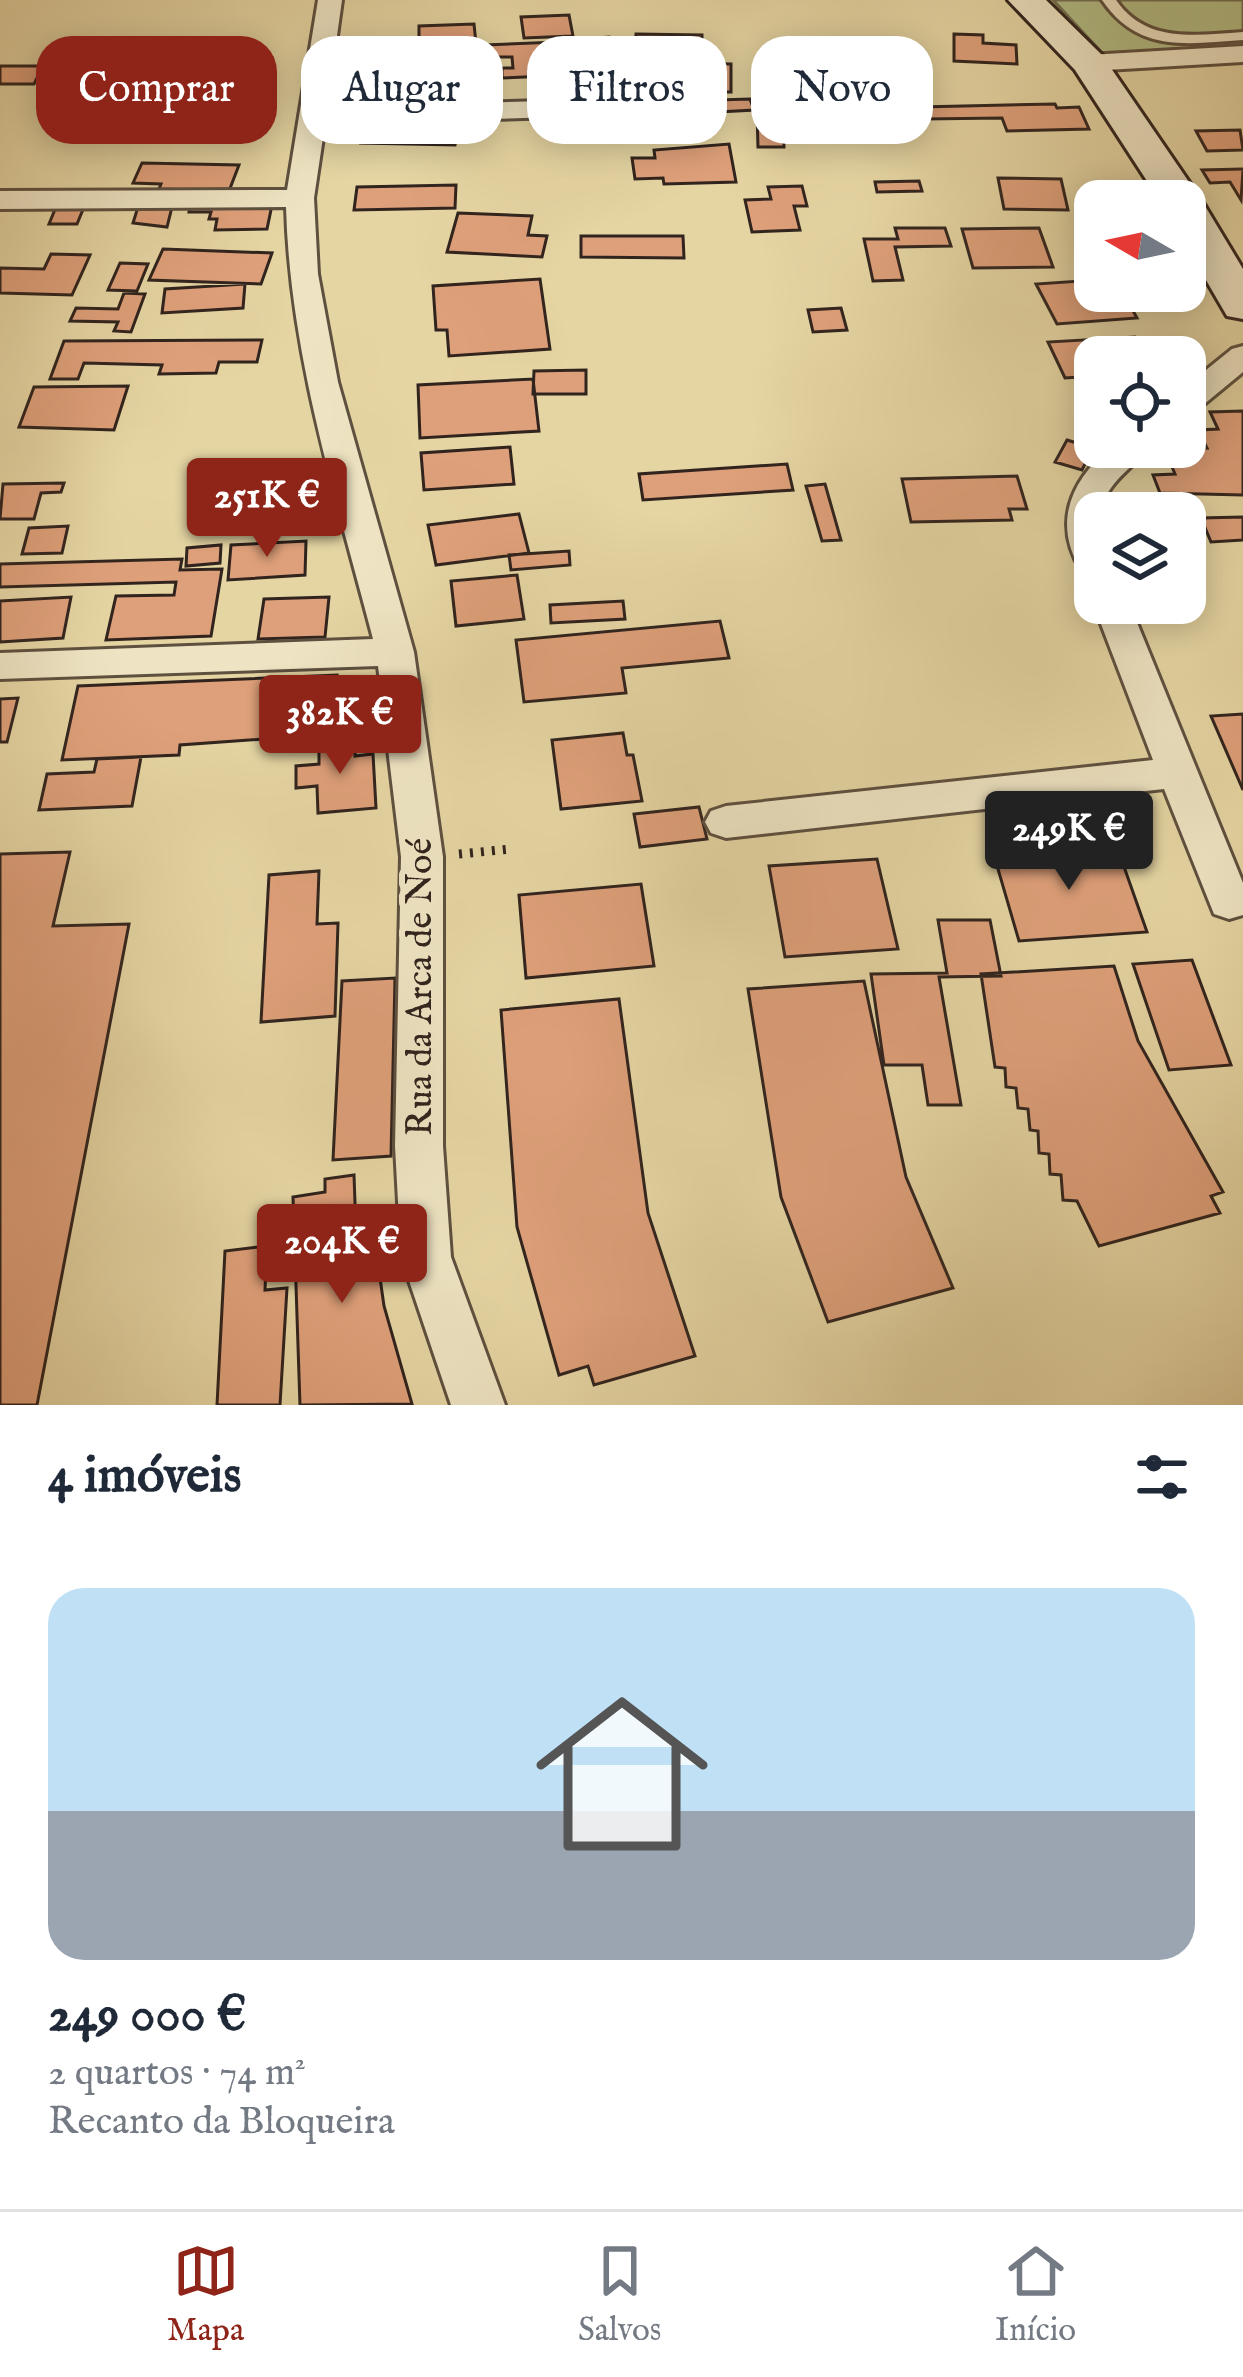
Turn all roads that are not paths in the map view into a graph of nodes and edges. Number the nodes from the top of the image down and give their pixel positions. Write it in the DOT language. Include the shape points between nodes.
graph roads {
  1 [pos="330,0"];
  2 [pos="1026,0"];
  3 [pos="1109,0"];
  4 [pos="323,36"];
  5 [pos="1243,36"];
  6 [pos="1243,54"];
  7 [pos="1089,63"];
  8 [pos="306,144"];
  9 [pos="1166,180"];
  10 [pos="300,198"];
  11 [pos="0,200"];
  12 [pos="1206,244"];
  13 [pos="1243,306"];
  14 [pos="1243,356"];
  15 [pos="1206,386"];
  16 [pos="1106,468"];
  17 [pos="1088,492"];
  18 [pos="1119,624"];
  19 [pos="395,652"];
  20 [pos="0,665"];
  21 [pos="1178,772"];
  22 [pos="726,822"];
  23 [pos="1229,902"];
  24 [pos="478,1405"];
  1 -- 4 [label="street, Rua da Arca de Noé"];
  2 -- 7 [label="street"];
  3 -- 5 [label="lane" via="1119,20 1144,34"];
  6 -- 7 [label="street"];
  7 -- 9 [label="street"];
  8 -- 10 [label="street, Rua da Arca de Noé"];
  10 -- 11 [label="street"];
  10 -- 19 [label="street, Rua da Arca de Noé" via="303,274 322,382"];
  12 -- 13 [label="street"];
  14 -- 15 [label="street"];
  16 -- 17 [label="street"];
  18 -- 21 [label="street"];
  19 -- 20 [label="street"];
  19 -- 24 [label="street, Rua da Arca de Noé" via="422,857 418,1146 426,1258"];
  21 -- 22 [label="street"];
  21 -- 23 [label="street"];
}
